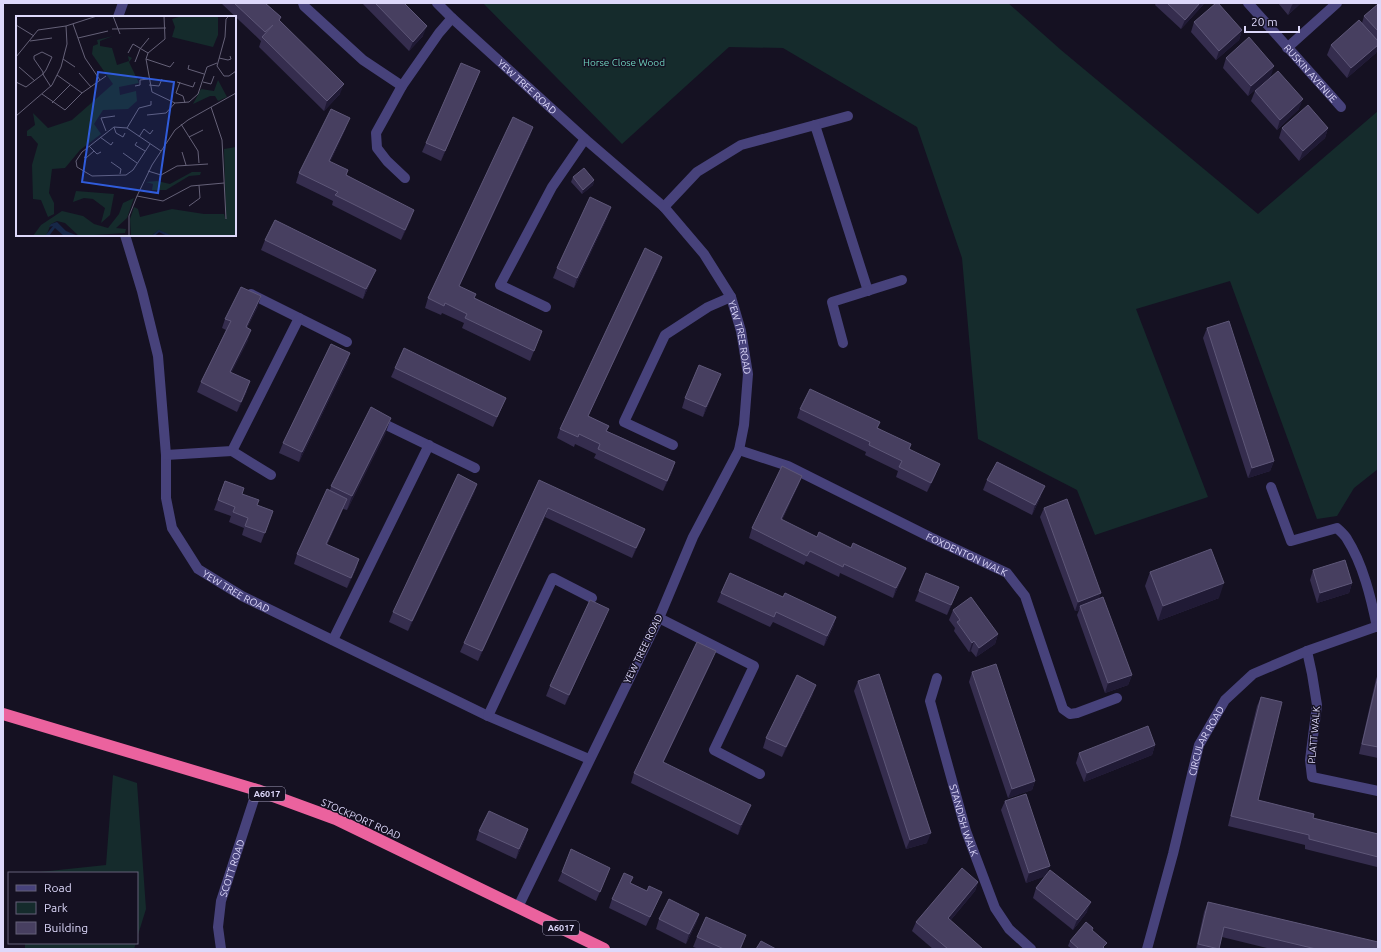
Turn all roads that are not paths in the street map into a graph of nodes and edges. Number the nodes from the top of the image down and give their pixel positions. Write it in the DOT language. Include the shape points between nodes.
graph roads {
  1 [pos="123,3"];
  2 [pos="303,3"];
  3 [pos="437,3"];
  4 [pos="1248,3"];
  5 [pos="1338,3"];
  6 [pos="118,16"];
  7 [pos="452,18"];
  8 [pos="1287,48"];
  9 [pos="402,86"];
  10 [pos="1341,107"];
  11 [pos="848,116"];
  12 [pos="815,125"];
  13 [pos="585,139"];
  14 [pos="405,178"];
  15 [pos="664,207"];
  16 [pos="125,236"];
  17 [pos="902,280"];
  18 [pos="868,291"];
  19 [pos="251,294"];
  20 [pos="731,298"];
  21 [pos="546,308"];
  22 [pos="299,318"];
  23 [pos="347,342"];
  24 [pos="843,344"];
  25 [pos="376,420"];
  26 [pos="673,445"];
  27 [pos="428,446"];
  28 [pos="739,450"];
  29 [pos="232,451"];
  30 [pos="166,455"];
  31 [pos="475,468"];
  32 [pos="271,475"];
  33 [pos="1271,487"];
  34 [pos="592,598"];
  35 [pos="659,618"];
  36 [pos="1378,626"];
  37 [pos="333,640"];
  38 [pos="1307,651"];
  39 [pos="937,678"];
  40 [pos="1117,698"];
  41 [pos="3,714"];
  42 [pos="488,716"];
  43 [pos="589,759"];
  44 [pos="760,774"];
  45 [pos="257,790"];
  46 [pos="1378,791"];
  47 [pos="518,907"];
  48 [pos="221,949"];
  49 [pos="604,949"];
  50 [pos="1031,949"];
  51 [pos="1147,949"];
  1 -- 6 [label="street"];
  2 -- 9 [label="street" via="363,60"];
  3 -- 7 [label="street, YEW TREE ROAD"];
  4 -- 8 [label="street, RUSKIN AVENUE"];
  5 -- 8 [label="street"];
  7 -- 9 [label="street"];
  7 -- 13 [label="street, YEW TREE ROAD"];
  8 -- 10 [label="street, RUSKIN AVENUE"];
  9 -- 14 [label="street" via="376,133 377,148"];
  11 -- 12 [label="street"];
  12 -- 15 [label="street" via="741,145 696,172"];
  12 -- 18 [label="street"];
  13 -- 15 [label="street, YEW TREE ROAD"];
  13 -- 21 [label="street" via="552,186 500,285"];
  15 -- 20 [label="street, YEW TREE ROAD" via="704,254"];
  16 -- 30 [label="street, YEW TREE ROAD" via="158,356"];
  17 -- 18 [label="street"];
  18 -- 24 [label="street" via="832,302"];
  19 -- 22 [label="street"];
  20 -- 26 [label="street" via="708,307 665,335 624,422"];
  20 -- 28 [label="street, YEW TREE ROAD" via="741,330 748,374 744,425"];
  22 -- 23 [label="street"];
  22 -- 29 [label="street"];
  25 -- 27 [label="street"];
  27 -- 31 [label="street"];
  27 -- 37 [label="street"];
  28 -- 35 [label="street, YEW TREE ROAD" via="694,537"];
  28 -- 40 [label="street, FOXDENTON WALK" via="788,466 1007,573 1025,596 1063,709 1070,714 1077,713"];
  29 -- 30 [label="street"];
  29 -- 32 [label="street"];
  30 -- 37 [label="street, YEW TREE ROAD" via="166,498 172,528 198,569 242,596"];
  33 -- 36 [label="street" via="1291,541 1337,528 1347,538 1357,558"];
  34 -- 42 [label="street" via="553,578"];
  35 -- 43 [label="street, YEW TREE ROAD"];
  35 -- 44 [label="street" via="754,666 714,750"];
  36 -- 38 [label="street, CIRCULAR ROAD"];
  37 -- 42 [label="street, YEW TREE ROAD"];
  38 -- 46 [label="street, PLATT WALK" via="1317,705 1310,760 1312,777"];
  38 -- 51 [label="street, CIRCULAR ROAD" via="1253,674 1225,700 1199,745"];
  39 -- 50 [label="street, STANDISH WALK" via="930,701 966,831 995,908 1009,929"];
  41 -- 45 [label="highway, STOCKPORT ROAD / A6017"];
  42 -- 43 [label="street, YEW TREE ROAD"];
  43 -- 47 [label="street, YEW TREE ROAD"];
  45 -- 47 [label="highway, STOCKPORT ROAD / A6017" via="336,819"];
  45 -- 48 [label="street, SCOTT ROAD" via="221,900 218,926"];
  47 -- 49 [label="highway, STOCKPORT ROAD / A6017"];
}
